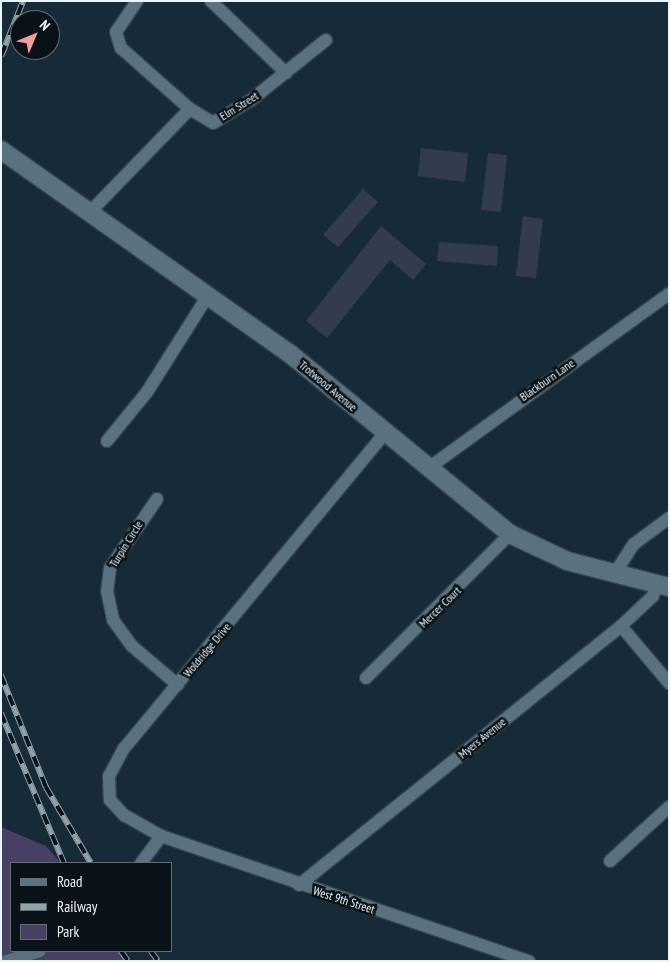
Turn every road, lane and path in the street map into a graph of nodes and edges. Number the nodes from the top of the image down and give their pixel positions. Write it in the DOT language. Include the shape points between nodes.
graph roads {
  1 [pos="137,1"];
  2 [pos="212,1"];
  3 [pos="326,40"];
  4 [pos="286,73"];
  5 [pos="190,109"];
  6 [pos="1,150"];
  7 [pos="91,211"];
  8 [pos="209,294"];
  9 [pos="669,294"];
  10 [pos="386,434"];
  11 [pos="107,440"];
  12 [pos="427,469"];
  13 [pos="157,499"];
  14 [pos="669,518"];
  15 [pos="510,534"];
  16 [pos="613,576"];
  17 [pos="662,585"];
  18 [pos="621,626"];
  19 [pos="366,678"];
  20 [pos="669,683"];
  21 [pos="178,685"];
  22 [pos="669,807"];
  23 [pos="161,836"];
  24 [pos="610,861"];
  25 [pos="142,862"];
  26 [pos="299,885"];
  27 [pos="37,952"];
  28 [pos="6,961"];
  29 [pos="528,961"];
  1 -- 5 [label="street" via="116,32 121,48"];
  2 -- 4 [label="street"];
  3 -- 4 [label="street, Elm Street"];
  4 -- 5 [label="street, Elm Street" via="213,123"];
  5 -- 7 [label="street"];
  6 -- 7 [label="main road, Trotwood Avenue"];
  7 -- 8 [label="main road, Trotwood Avenue"];
  8 -- 10 [label="main road, Trotwood Avenue"];
  8 -- 11 [label="street" via="147,392"];
  9 -- 12 [label="street, Blackburn Lane"];
  10 -- 12 [label="main road, Trotwood Avenue"];
  10 -- 21 [label="street, Woldridge Drive"];
  12 -- 15 [label="main road, Trotwood Avenue"];
  13 -- 21 [label="street, Turpin Circle" via="110,568 107,591 113,620 132,646"];
  14 -- 16 [label="street" via="634,544"];
  15 -- 16 [label="main road, Trotwood Avenue"];
  15 -- 19 [label="street, Mercer Court"];
  16 -- 17 [label="main road, Trotwood Avenue"];
  17 -- 18 [label="street, Myers Avenue"];
  18 -- 20 [label="street"];
  18 -- 26 [label="street, Myers Avenue"];
  21 -- 23 [label="street, Woldridge Drive" via="124,748 109,776 110,800 124,815"];
  22 -- 24 [label="street"];
  23 -- 25 [label="street"];
  23 -- 26 [label="street, West 9th Street"];
  26 -- 29 [label="street, West 9th Street"];
  27 -- 28 [label="street"];
}
